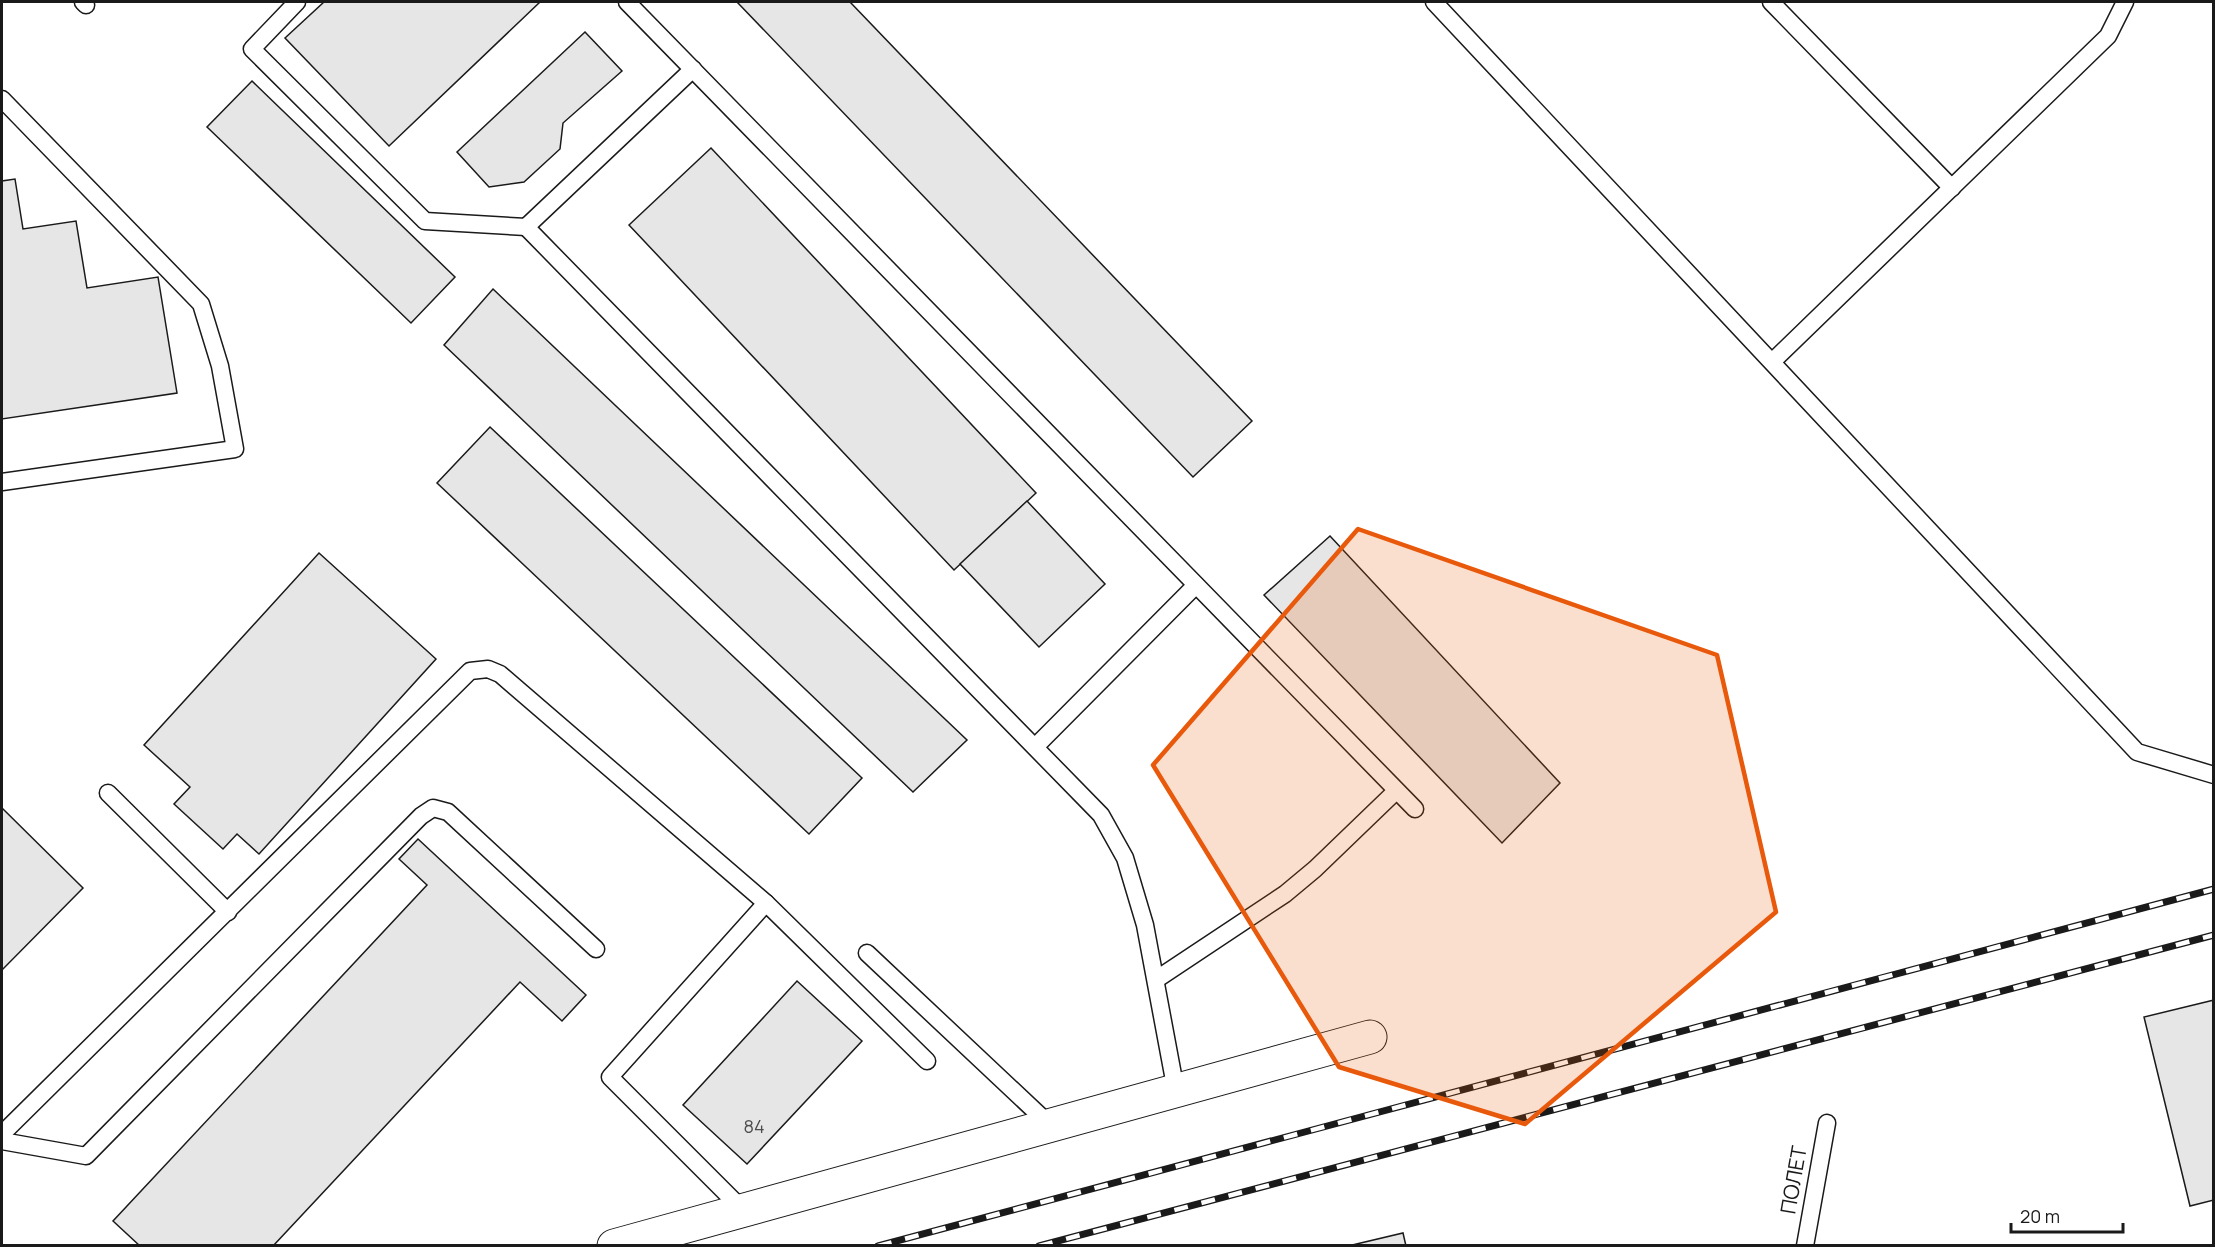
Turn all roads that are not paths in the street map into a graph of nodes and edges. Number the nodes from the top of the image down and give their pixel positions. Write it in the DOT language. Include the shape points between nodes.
graph roads {
  1 [pos="297,2"];
  2 [pos="627,2"];
  3 [pos="1434,2"];
  4 [pos="1772,2"];
  5 [pos="2125,2"];
  6 [pos="693,69"];
  7 [pos="2,99"];
  8 [pos="1952,188"];
  9 [pos="526,227"];
  10 [pos="1772,362"];
  11 [pos="2,482"];
  12 [pos="1196,585"];
  13 [pos="1035,747"];
  14 [pos="2214,775"];
  15 [pos="1396,791"];
  16 [pos="108,793"];
  17 [pos="1414,809"];
  18 [pos="766,903"];
  19 [pos="228,912"];
  20 [pos="596,949"];
  21 [pos="867,953"];
  22 [pos="1157,979"];
  23 [pos="1370,1037"];
  24 [pos="927,1061"];
  25 [pos="1176,1091"];
  26 [pos="1827,1123"];
  27 [pos="1051,1126"];
  28 [pos="2,1134"];
  29 [pos="2,1141"];
  30 [pos="743,1210"];
  31 [pos="614,1245"];
  32 [pos="1805,1245"];
  1 -- 9 [label="lane" via="252,49 425,222"];
  2 -- 6 [label="lane"];
  3 -- 10 [label="lane"];
  4 -- 8 [label="lane"];
  5 -- 8 [label="lane" via="2108,36"];
  6 -- 9 [label="lane"];
  6 -- 12 [label="lane"];
  7 -- 11 [label="lane" via="201,304 220,366 235,449"];
  8 -- 10 [label="lane"];
  9 -- 13 [label="lane"];
  10 -- 14 [label="lane" via="2137,752"];
  12 -- 13 [label="lane"];
  12 -- 15 [label="lane"];
  13 -- 22 [label="lane" via="1101,815 1125,858"];
  15 -- 17 [label="lane"];
  15 -- 22 [label="lane" via="1292,888"];
  16 -- 19 [label="lane"];
  18 -- 19 [label="lane" via="500,674 488,669 471,671 458,681"];
  18 -- 24 [label="lane"];
  18 -- 30 [label="lane" via="610,1077"];
  19 -- 28 [label="lane"];
  20 -- 29 [label="lane" via="448,812 434,808 420,816 86,1156"];
  21 -- 27 [label="lane"];
  22 -- 25 [label="lane"];
  23 -- 25 [label="street"];
  25 -- 27 [label="street"];
  26 -- 32 [label="lane, ПОЛЕТ"];
  27 -- 30 [label="street"];
  30 -- 31 [label="street"];
}
